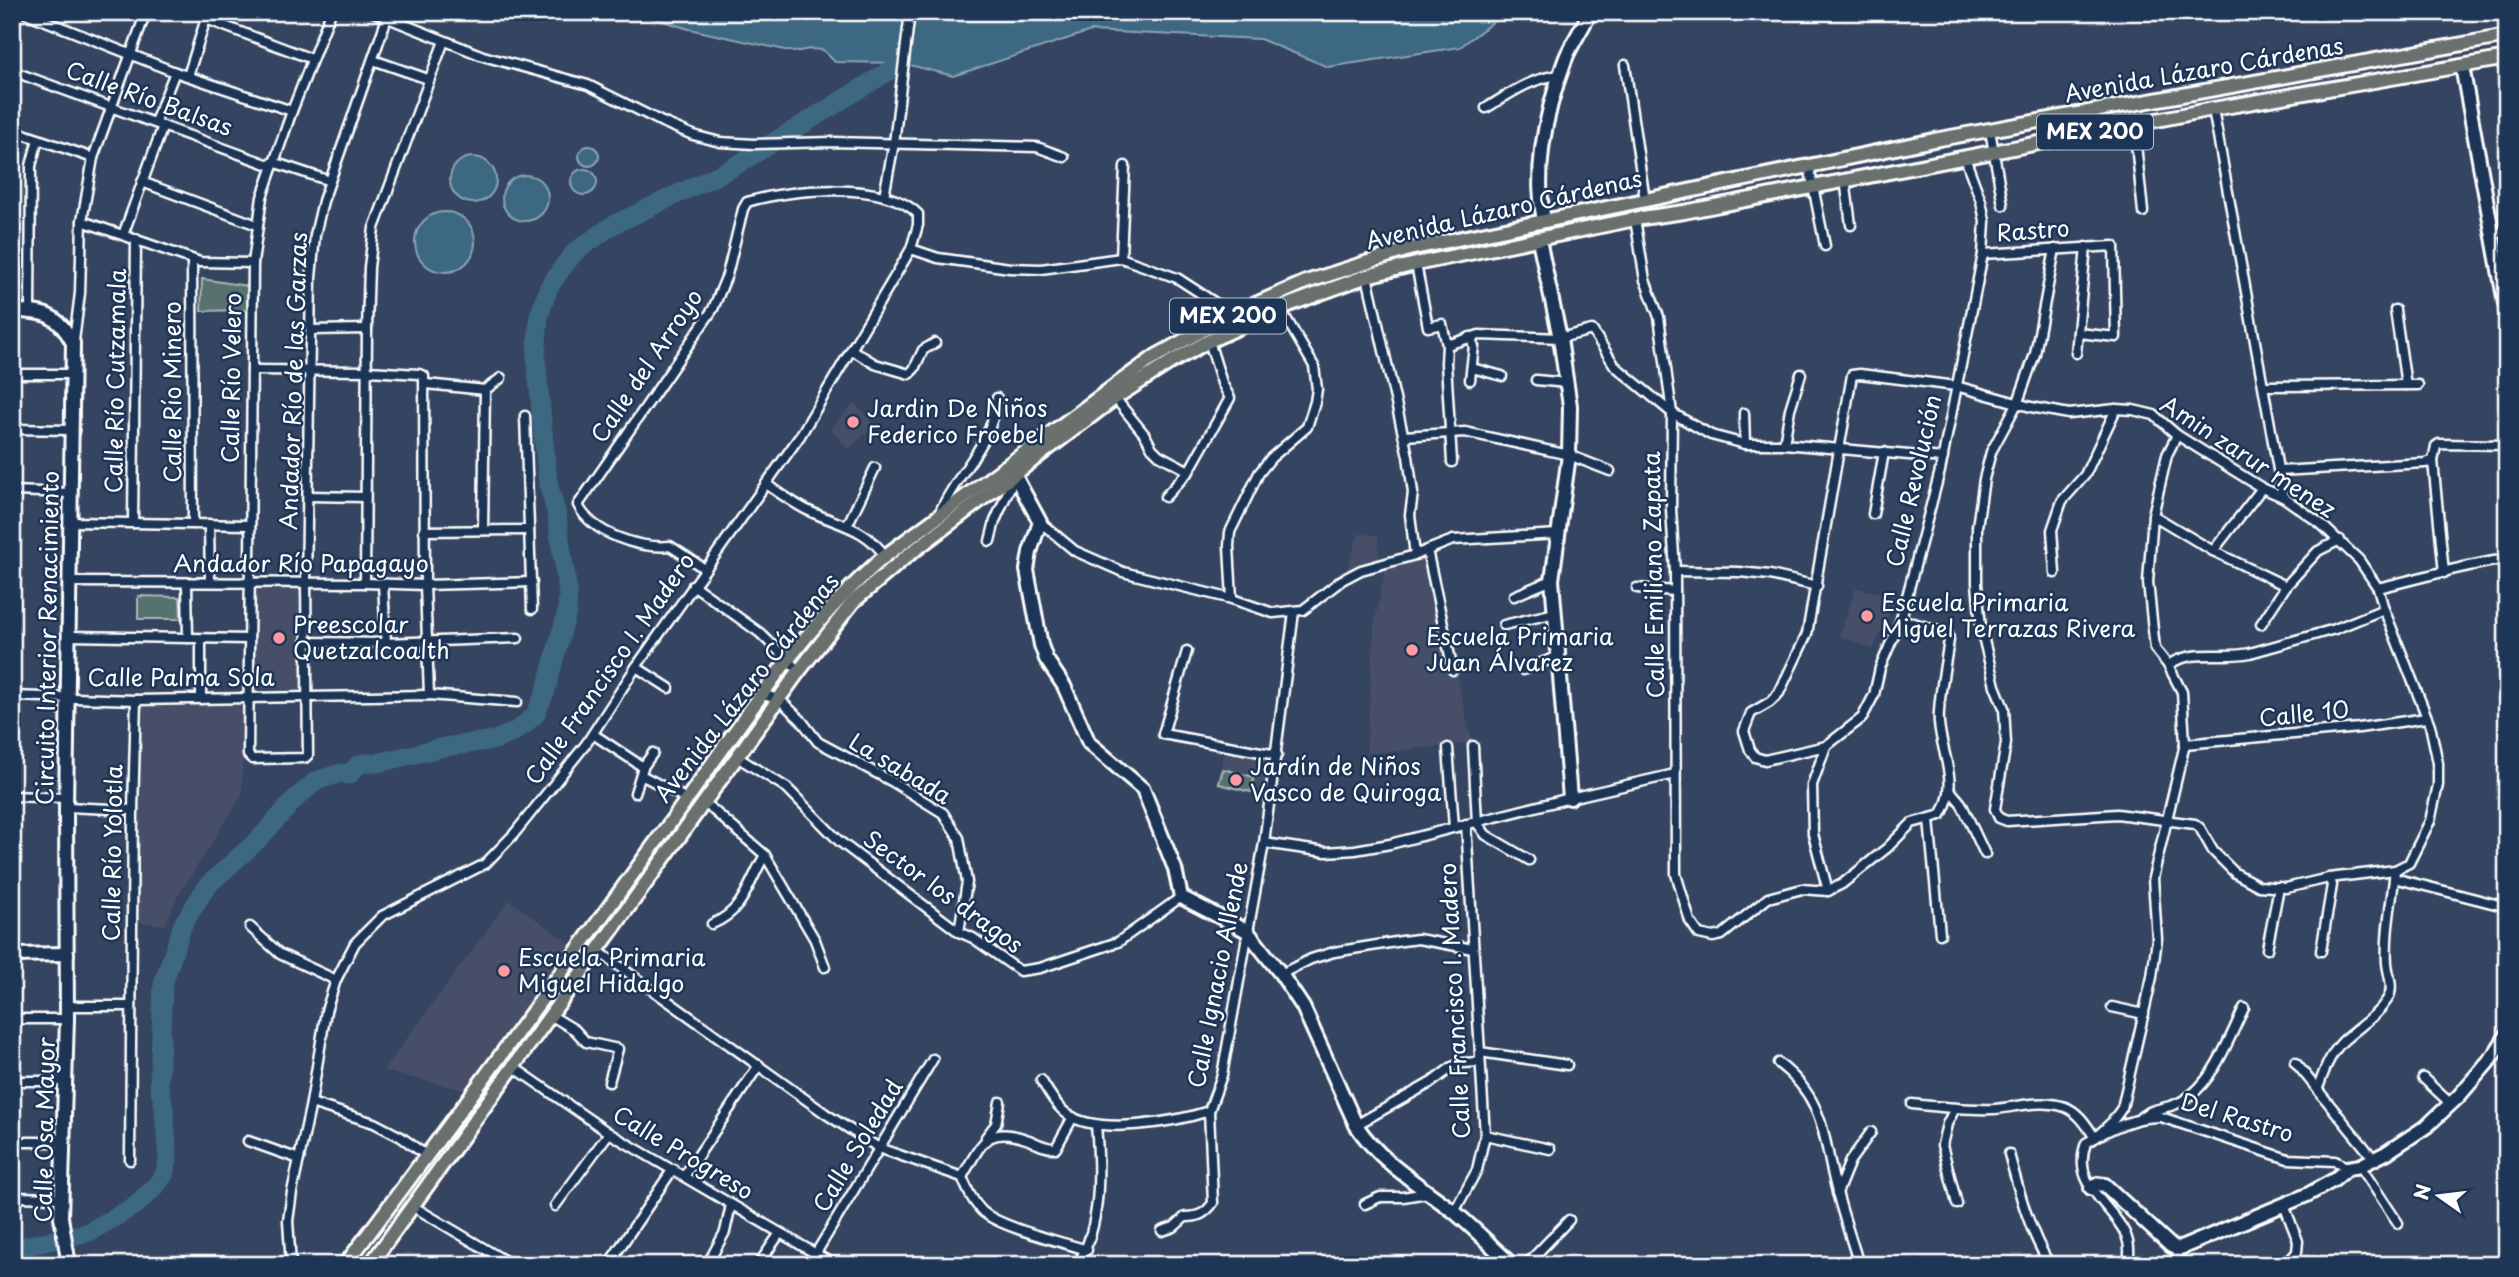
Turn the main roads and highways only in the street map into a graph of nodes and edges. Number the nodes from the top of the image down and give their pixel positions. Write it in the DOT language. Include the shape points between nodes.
graph roads {
  1 [pos="2507,36"];
  2 [pos="2395,57"];
  3 [pos="2507,58"];
  4 [pos="2398,77"];
  5 [pos="2070,116"];
  6 [pos="2074,136"];
  7 [pos="345,1265"];
  8 [pos="370,1265"];
  1 -- 2 [label="main road, Avenida Lázaro Cárdenas / MEX 200"];
  2 -- 4 [label="main road"];
  2 -- 5 [label="main road, Avenida Lázaro Cárdenas / MEX 200"];
  3 -- 4 [label="main road, Avenida Lázaro Cárdenas / MEX 200"];
  4 -- 6 [label="main road, Avenida Lázaro Cárdenas / MEX 200"];
  5 -- 6 [label="main road"];
  5 -- 7 [label="main road, Avenida Lázaro Cárdenas / MEX 200" via="1409,249 1306,282 1230,315 1156,356 857,580 789,660"];
  6 -- 8 [label="main road, Avenida Lázaro Cárdenas / MEX 200" via="1635,219 1367,276 1239,326 1115,398 853,602"];
}
